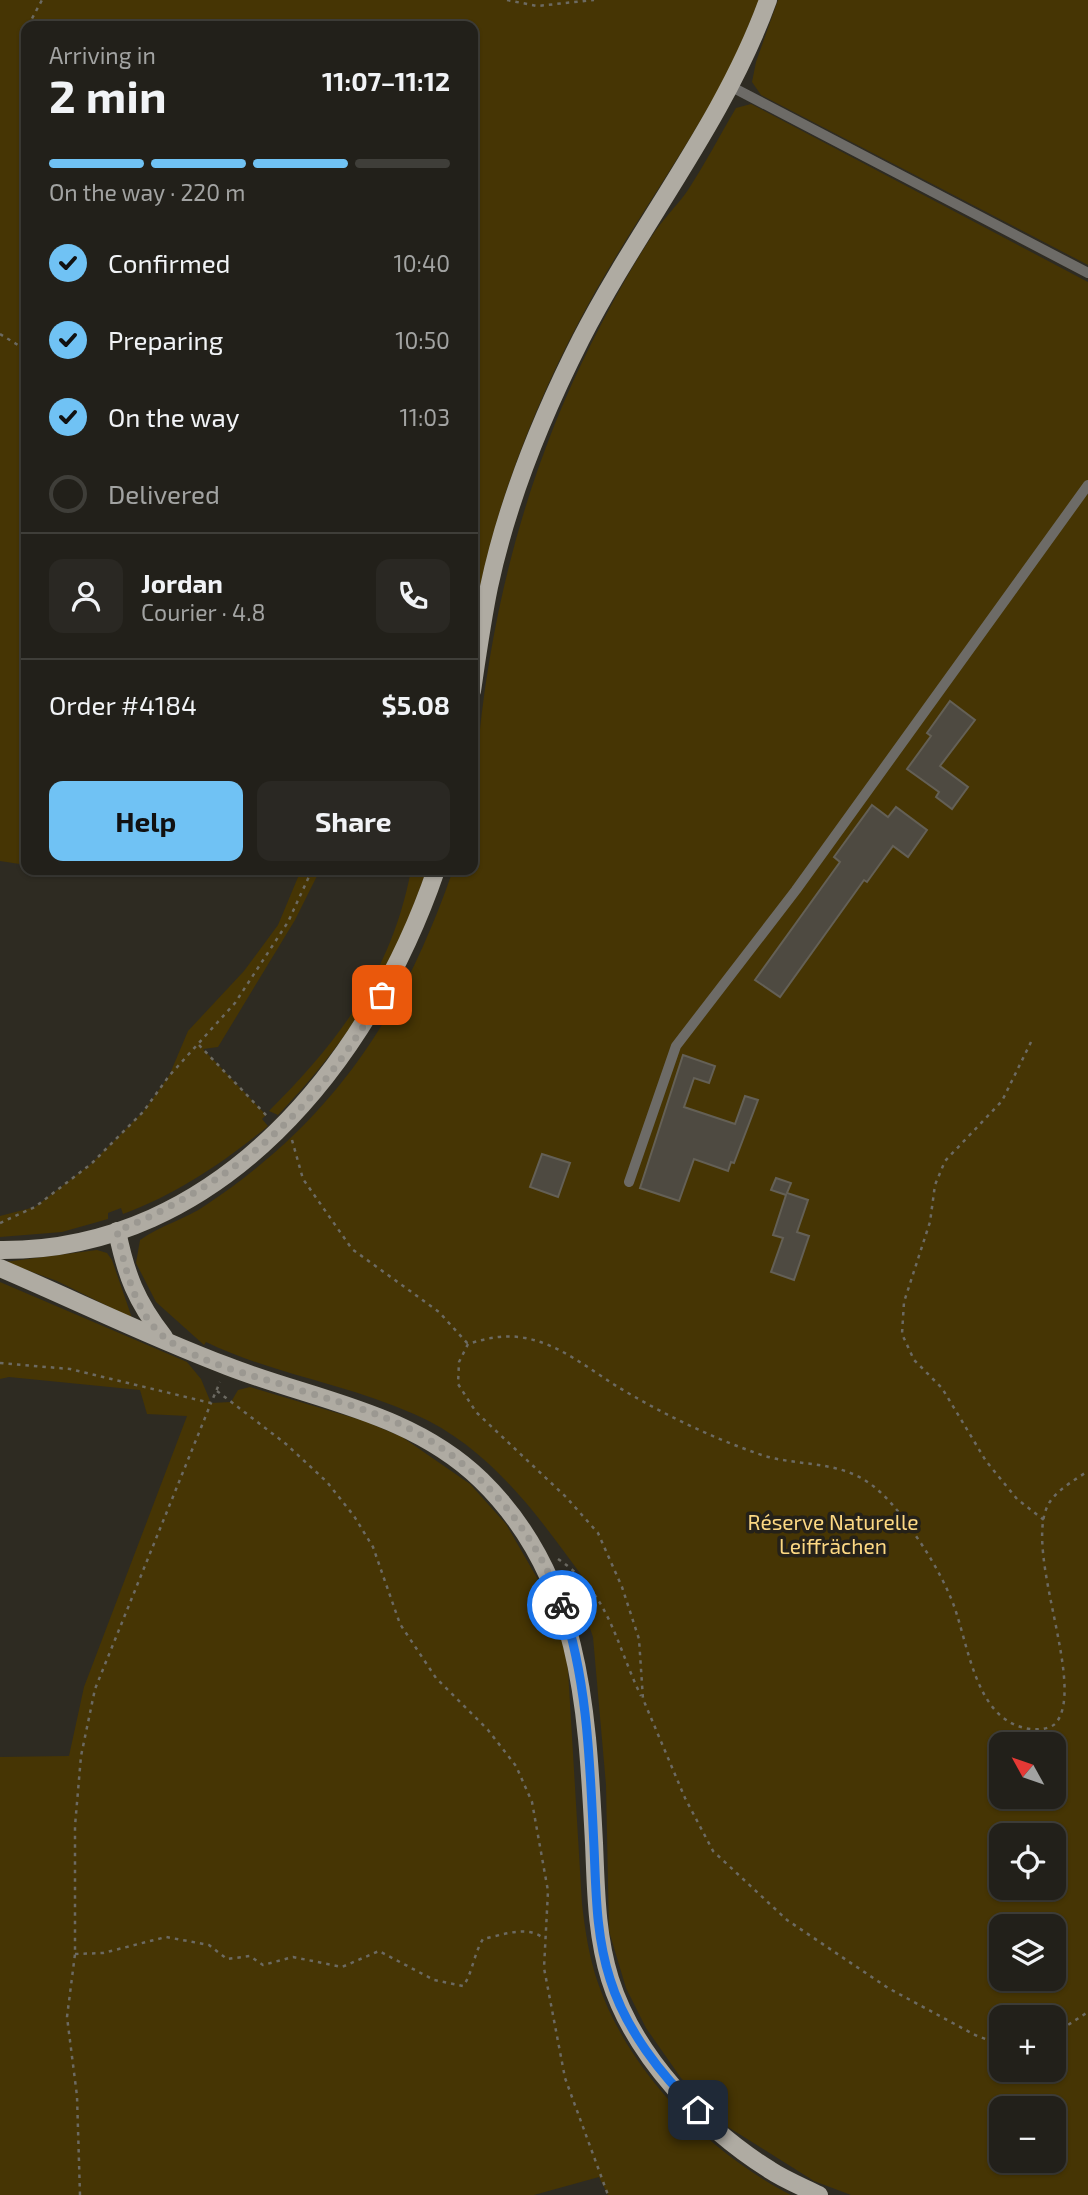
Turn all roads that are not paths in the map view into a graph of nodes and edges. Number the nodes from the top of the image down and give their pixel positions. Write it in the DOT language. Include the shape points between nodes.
graph roads {
  1 [pos="768,0"];
  2 [pos="730,86"];
  3 [pos="1088,273"];
  4 [pos="1088,485"];
  5 [pos="478,654"];
  6 [pos="434,875"];
  7 [pos="629,1182"];
  8 [pos="117,1231"];
  9 [pos="0,1250"];
  10 [pos="0,1268"];
  11 [pos="167,1340"];
  12 [pos="819,2195"];
  1 -- 2 [label="main road"];
  2 -- 3 [label="lane"];
  2 -- 5 [label="main road" via="582,338 547,412 489,585"];
  4 -- 7 [label="lane" via="796,890 676,1046"];
  6 -- 8 [label="main road" via="396,971 369,1019 335,1068 281,1129 257,1152 193,1196"];
  8 -- 9 [label="main road" via="65,1244"];
  8 -- 11 [label="main road" via="125,1270 141,1308"];
  10 -- 11 [label="main road"];
  11 -- 12 [label="main road" via="227,1366 407,1428 448,1452 508,1508 554,1584 572,1636 590,1781 598,1928 610,1980 638,2039 682,2096 771,2171"];
}
